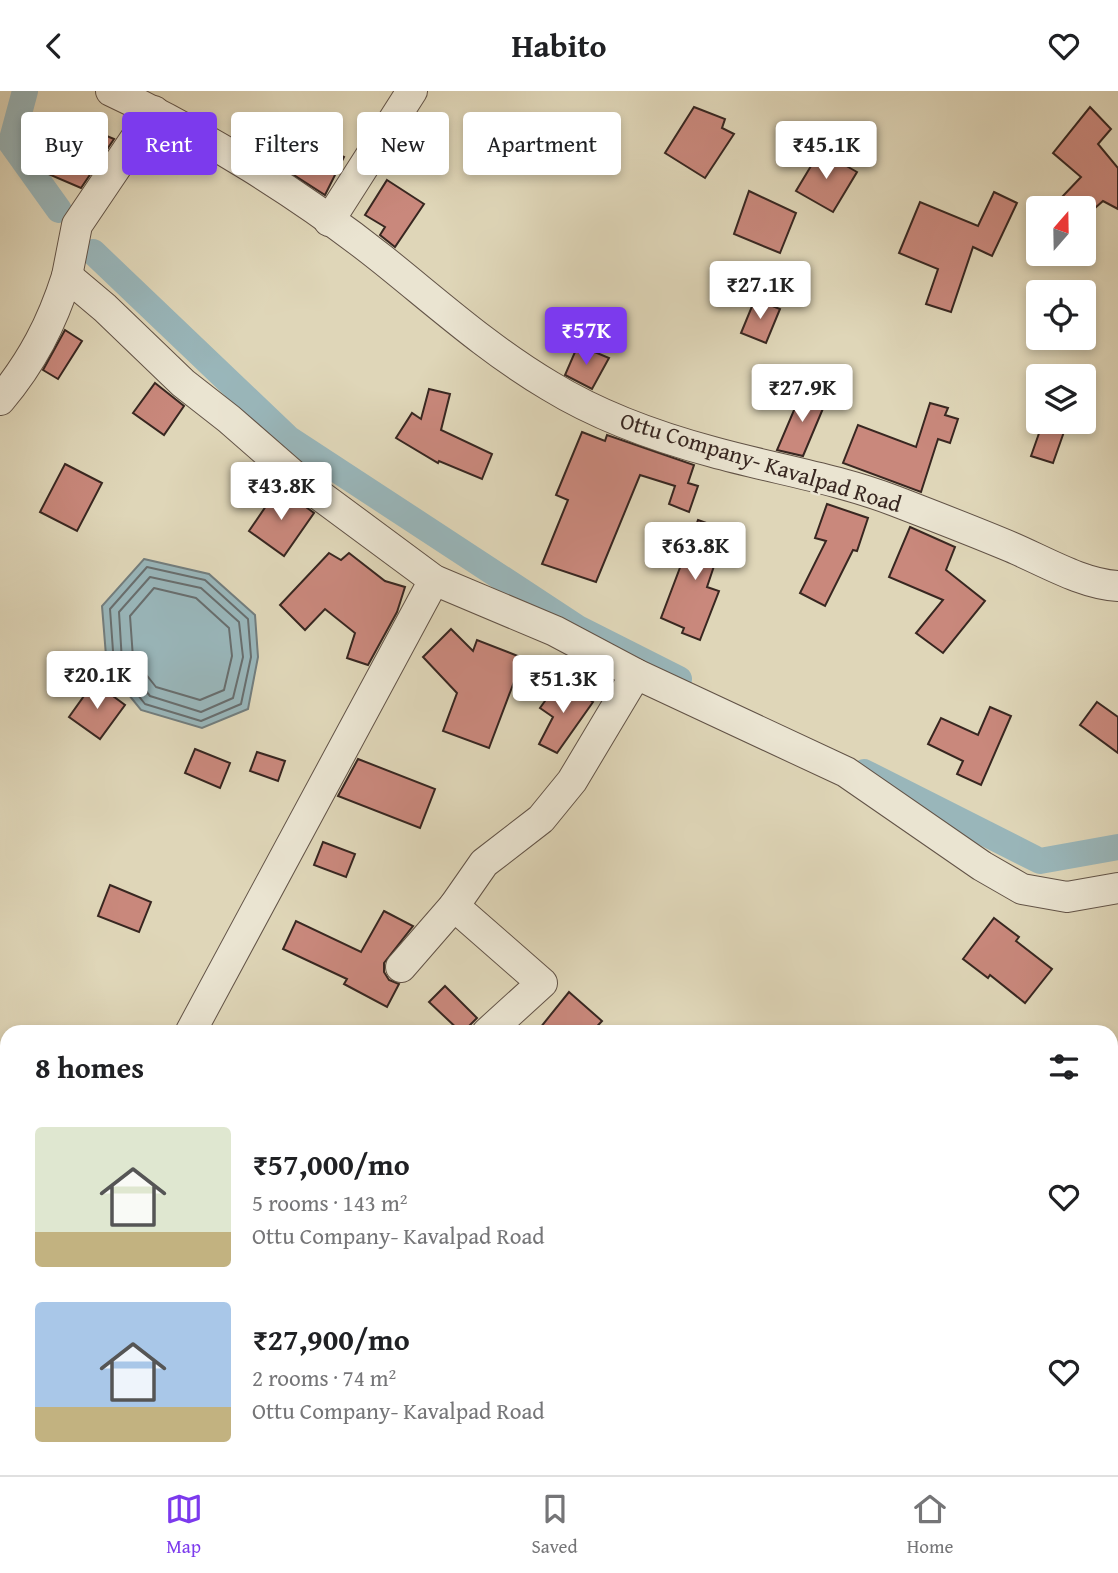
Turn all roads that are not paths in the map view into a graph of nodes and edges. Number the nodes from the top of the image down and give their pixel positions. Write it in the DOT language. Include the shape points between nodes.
graph roads {
  1 [pos="111,91"];
  2 [pos="412,91"];
  3 [pos="154,111"];
  4 [pos="329,221"];
  5 [pos="67,276"];
  6 [pos="0,400"];
  7 [pos="434,580"];
  8 [pos="1118,586"];
  9 [pos="636,674"];
  10 [pos="1118,888"];
  11 [pos="454,906"];
  12 [pos="401,967"];
  13 [pos="194,1025"];
  14 [pos="496,1025"];
  1 -- 3 [label="street, Ottu Company- Kavalpad Road"];
  2 -- 4 [label="street"];
  3 -- 4 [label="street, Ottu Company- Kavalpad Road"];
  3 -- 5 [label="street" via="77,225"];
  4 -- 8 [label="street, Ottu Company- Kavalpad Road" via="381,257 463,328 550,387 618,421 713,452 878,495 1076,575"];
  5 -- 6 [label="street" via="53,319"];
  5 -- 7 [label="street" via="183,383 299,479"];
  7 -- 9 [label="street" via="555,631"];
  7 -- 13 [label="street"];
  9 -- 10 [label="street" via="846,772 1022,889 1067,897"];
  9 -- 11 [label="street" via="572,781 541,819 484,863"];
  11 -- 12 [label="street"];
  11 -- 14 [label="street" via="542,983"];
}
